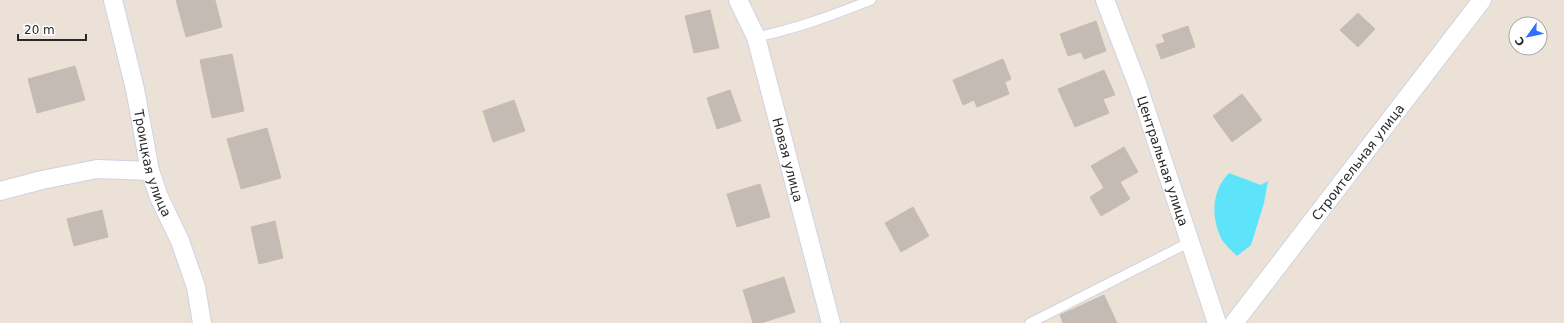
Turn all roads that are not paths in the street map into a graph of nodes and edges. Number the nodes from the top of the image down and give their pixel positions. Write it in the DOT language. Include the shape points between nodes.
graph roads {
  1 [pos="113,0"];
  2 [pos="738,0"];
  3 [pos="871,0"];
  4 [pos="1105,0"];
  5 [pos="1482,0"];
  6 [pos="756,37"];
  7 [pos="150,171"];
  8 [pos="0,191"];
  9 [pos="1190,242"];
  10 [pos="202,323"];
  11 [pos="831,323"];
  12 [pos="1030,323"];
  13 [pos="1217,323"];
  14 [pos="1234,323"];
  1 -- 7 [label="street, Троицкая улица" via="135,89"];
  2 -- 6 [label="street, Новая улица"];
  3 -- 6 [label="lane" via="797,27"];
  4 -- 9 [label="street, Центральная улица" via="1138,86"];
  5 -- 14 [label="street, Строительная улица"];
  6 -- 11 [label="street, Новая улица"];
  7 -- 8 [label="street" via="97,169"];
  7 -- 10 [label="street, Троицкая улица" via="196,286"];
  9 -- 12 [label="lane"];
  9 -- 13 [label="street, Центральная улица"];
}
